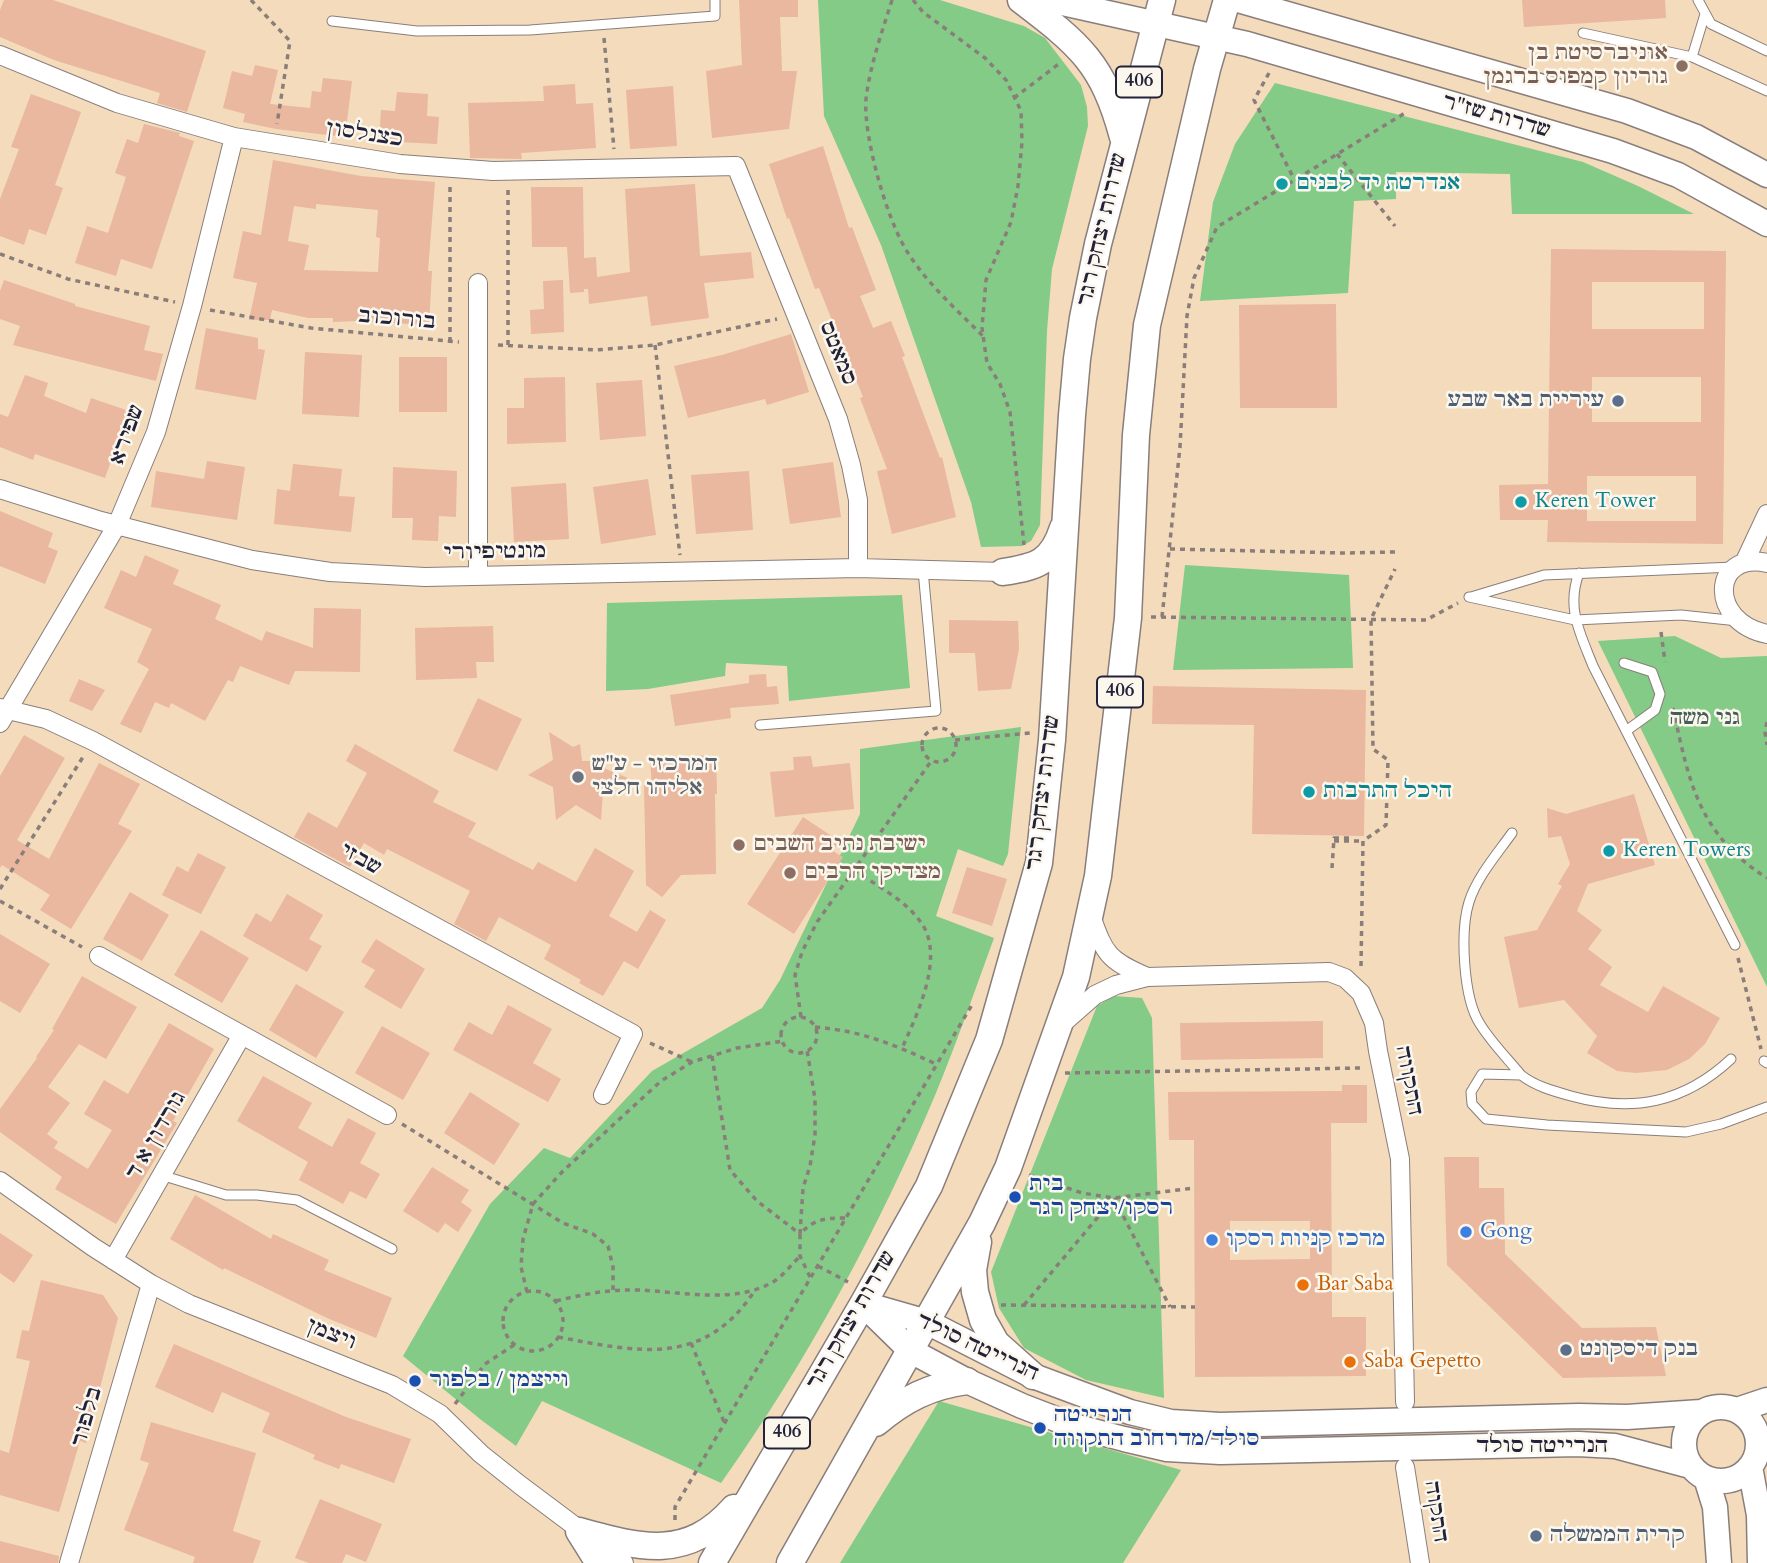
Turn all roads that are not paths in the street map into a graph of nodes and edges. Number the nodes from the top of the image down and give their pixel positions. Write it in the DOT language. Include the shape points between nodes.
graph roads {
  1 [pos="715,0"];
  2 [pos="1021,0"];
  3 [pos="1049,0"];
  4 [pos="1227,0"];
  5 [pos="1238,0"];
  6 [pos="1698,0"];
  7 [pos="1158,12"];
  8 [pos="1705,15"];
  9 [pos="332,21"];
  10 [pos="1583,33"];
  11 [pos="1216,36"];
  12 [pos="1767,51"];
  13 [pos="0,55"];
  14 [pos="1692,57"];
  15 [pos="1767,91"];
  16 [pos="234,137"];
  17 [pos="1124,140"];
  18 [pos="736,166"];
  19 [pos="1767,175"];
  20 [pos="1767,224"];
  21 [pos="478,284"];
  22 [pos="0,489"];
  23 [pos="1767,514"];
  24 [pos="1066,518"];
  25 [pos="117,525"];
  26 [pos="1767,563"];
  27 [pos="1740,564"];
  28 [pos="858,568"];
  29 [pos="923,570"];
  30 [pos="1014,570"];
  31 [pos="1579,573"];
  32 [pos="478,576"];
  33 [pos="1061,607"];
  34 [pos="1575,620"];
  35 [pos="1738,621"];
  36 [pos="1767,634"];
  37 [pos="1624,663"];
  38 [pos="3,714"];
  39 [pos="760,725"];
  40 [pos="1626,731"];
  41 [pos="1512,833"];
  42 [pos="1090,913"];
  43 [pos="1735,945"];
  44 [pos="99,956"];
  45 [pos="1147,977"];
  46 [pos="1058,1028"];
  47 [pos="242,1035"];
  48 [pos="1731,1059"];
  49 [pos="1521,1075"];
  50 [pos="603,1096"];
  51 [pos="1767,1107"];
  52 [pos="387,1115"];
  53 [pos="161,1175"];
  54 [pos="0,1181"];
  55 [pos="982,1223"];
  56 [pos="392,1249"];
  57 [pos="113,1260"];
  58 [pos="151,1284"];
  59 [pos="863,1304"];
  60 [pos="927,1322"];
  61 [pos="911,1351"];
  62 [pos="1033,1376"];
  63 [pos="967,1381"];
  64 [pos="1767,1400"];
  65 [pos="1405,1402"];
  66 [pos="1737,1410"];
  67 [pos="1701,1412"];
  68 [pos="866,1431"];
  69 [pos="1758,1454"];
  70 [pos="1405,1468"];
  71 [pos="1698,1472"];
  72 [pos="761,1478"];
  73 [pos="579,1531"];
  74 [pos="791,1561"];
  75 [pos="73,1562"];
  76 [pos="598,1563"];
  77 [pos="624,1563"];
  78 [pos="712,1563"];
  79 [pos="1420,1563"];
  80 [pos="1719,1563"];
  81 [pos="1760,1563"];
  1 -- 9 [label="lane" via="715,16 530,30 417,32"];
  2 -- 17 [label="main road" via="1080,48 1096,68"];
  3 -- 7 [label="street, שדרות שז\"ר"];
  4 -- 11 [label="main road, 406"];
  5 -- 19 [label="street, שדרות שז\"ר" via="1627,111 1696,137"];
  6 -- 8 [label="lane"];
  7 -- 11 [label="street, שדרות שז\"ר"];
  7 -- 17 [label="main road, שדרות יצחק רגר / 406"];
  8 -- 12 [label="lane" via="1711,24"];
  8 -- 14 [label="lane"];
  10 -- 14 [label="lane"];
  11 -- 20 [label="street, שדרות שז\"ר" via="1613,151 1678,176"];
  11 -- 42 [label="main road, 406" via="1147,325 1136,435 1128,618"];
  13 -- 16 [label="street, כצנלסון" via="117,103"];
  14 -- 15 [label="lane"];
  16 -- 18 [label="street, כצנלסון" via="450,168"];
  16 -- 25 [label="street, שפירא" via="156,432"];
  17 -- 24 [label="main road, שדרות יצחק רגר / 406" via="1098,244 1077,359"];
  18 -- 28 [label="street, סמאטס" via="838,419 858,500"];
  21 -- 32 [label="street"];
  22 -- 25 [label="street, מונטיפיורי"];
  23 -- 27 [label="street"];
  24 -- 30 [label="main road" via="1057,547 1034,567"];
  24 -- 33 [label="main road, שדרות יצחק רגר / 406"];
  25 -- 32 [label="street, מונטיפיורי" via="252,560 330,572"];
  25 -- 38 [label="street, שפירא"];
  26 -- 27 [label="street"];
  27 -- 31 [label="lane"];
  27 -- 35 [label="street" via="1728,576 1723,594 1725,605"];
  28 -- 29 [label="street, מונטיפיורי"];
  28 -- 32 [label="street, מונטיפיורי"];
  29 -- 30 [label="street, מונטיפיורי"];
  29 -- 39 [label="lane" via="936,710"];
  30 -- 33 [label="main road" via="1041,584"];
  31 -- 34 [label="lane" via="1572,591"];
  31 -- 34 [label="lane" via="1544,575 1469,597"];
  33 -- 59 [label="main road, שדרות יצחק רגר / 406" via="1039,863 989,1040 929,1185"];
  34 -- 35 [label="lane" via="1705,616"];
  34 -- 40 [label="lane"];
  35 -- 36 [label="street"];
  37 -- 40 [label="lane" via="1652,672 1660,694 1655,710"];
  38 -- 50 [label="street, שבזי" via="46,719 93,741 633,1034"];
  40 -- 43 [label="lane"];
  41 -- 49 [label="lane" via="1469,902 1464,948 1467,991 1479,1023"];
  42 -- 45 [label="street" via="1107,955"];
  42 -- 46 [label="main road, 406" via="1076,977"];
  44 -- 47 [label="street"];
  45 -- 46 [label="street" via="1096,995"];
  45 -- 65 [label="street, התקווה" via="1329,972 1345,978 1361,993 1374,1023 1400,1158"];
  46 -- 55 [label="main road, 406" via="1008,1168"];
  47 -- 52 [label="street"];
  47 -- 53 [label="street, גורדון א ד"];
  48 -- 49 [label="lane" via="1710,1079 1638,1105 1598,1104"];
  49 -- 51 [label="lane" via="1482,1074 1471,1091 1472,1104 1486,1119 1686,1132"];
  53 -- 56 [label="lane" via="226,1195 297,1200"];
  53 -- 57 [label="street, גורדון א ד"];
  54 -- 57 [label="street, ויצמן"];
  55 -- 60 [label="main road, 406"];
  55 -- 62 [label="main road" via="973,1270 978,1305 996,1343"];
  57 -- 58 [label="street, ויצמן"];
  58 -- 73 [label="street, ויצמן" via="189,1304 392,1385 445,1419 496,1467"];
  58 -- 75 [label="street, בלפור"];
  59 -- 60 [label="street, הנרייטה סולד"];
  59 -- 61 [label="street, הנרייטה סולד"];
  59 -- 72 [label="main road, שדרות יצחק רגר / 406"];
  60 -- 61 [label="main road, 406"];
  60 -- 62 [label="street, הנרייטה סולד"];
  61 -- 63 [label="street, הנרייטה סולד"];
  61 -- 68 [label="main road, 406"];
  62 -- 67 [label="street, הנרייטה סולד" via="1130,1412 1171,1422 1220,1425 1627,1418"];
  63 -- 68 [label="main road" via="921,1392 895,1406"];
  63 -- 71 [label="street, הנרייטה סולד" via="1074,1426 1167,1449 1220,1452 1578,1444 1615,1446"];
  64 -- 66 [label="street"];
  66 -- 67 [label="street" via="1725,1406"];
  66 -- 69 [label="street" via="1755,1427"];
  67 -- 71 [label="street" via="1693,1418 1683,1447"];
  68 -- 74 [label="main road, 406"];
  69 -- 71 [label="street" via="1735,1479 1725,1481"];
  69 -- 81 [label="street"];
  70 -- 79 [label="street, התקוה"];
  71 -- 80 [label="street" via="1715,1507"];
  72 -- 73 [label="main road" via="718,1526 674,1546 622,1543"];
  72 -- 78 [label="main road, שדרות יצחק רגר / 406"];
  73 -- 76 [label="main road"];
  73 -- 77 [label="street, ויצמן"];
}
